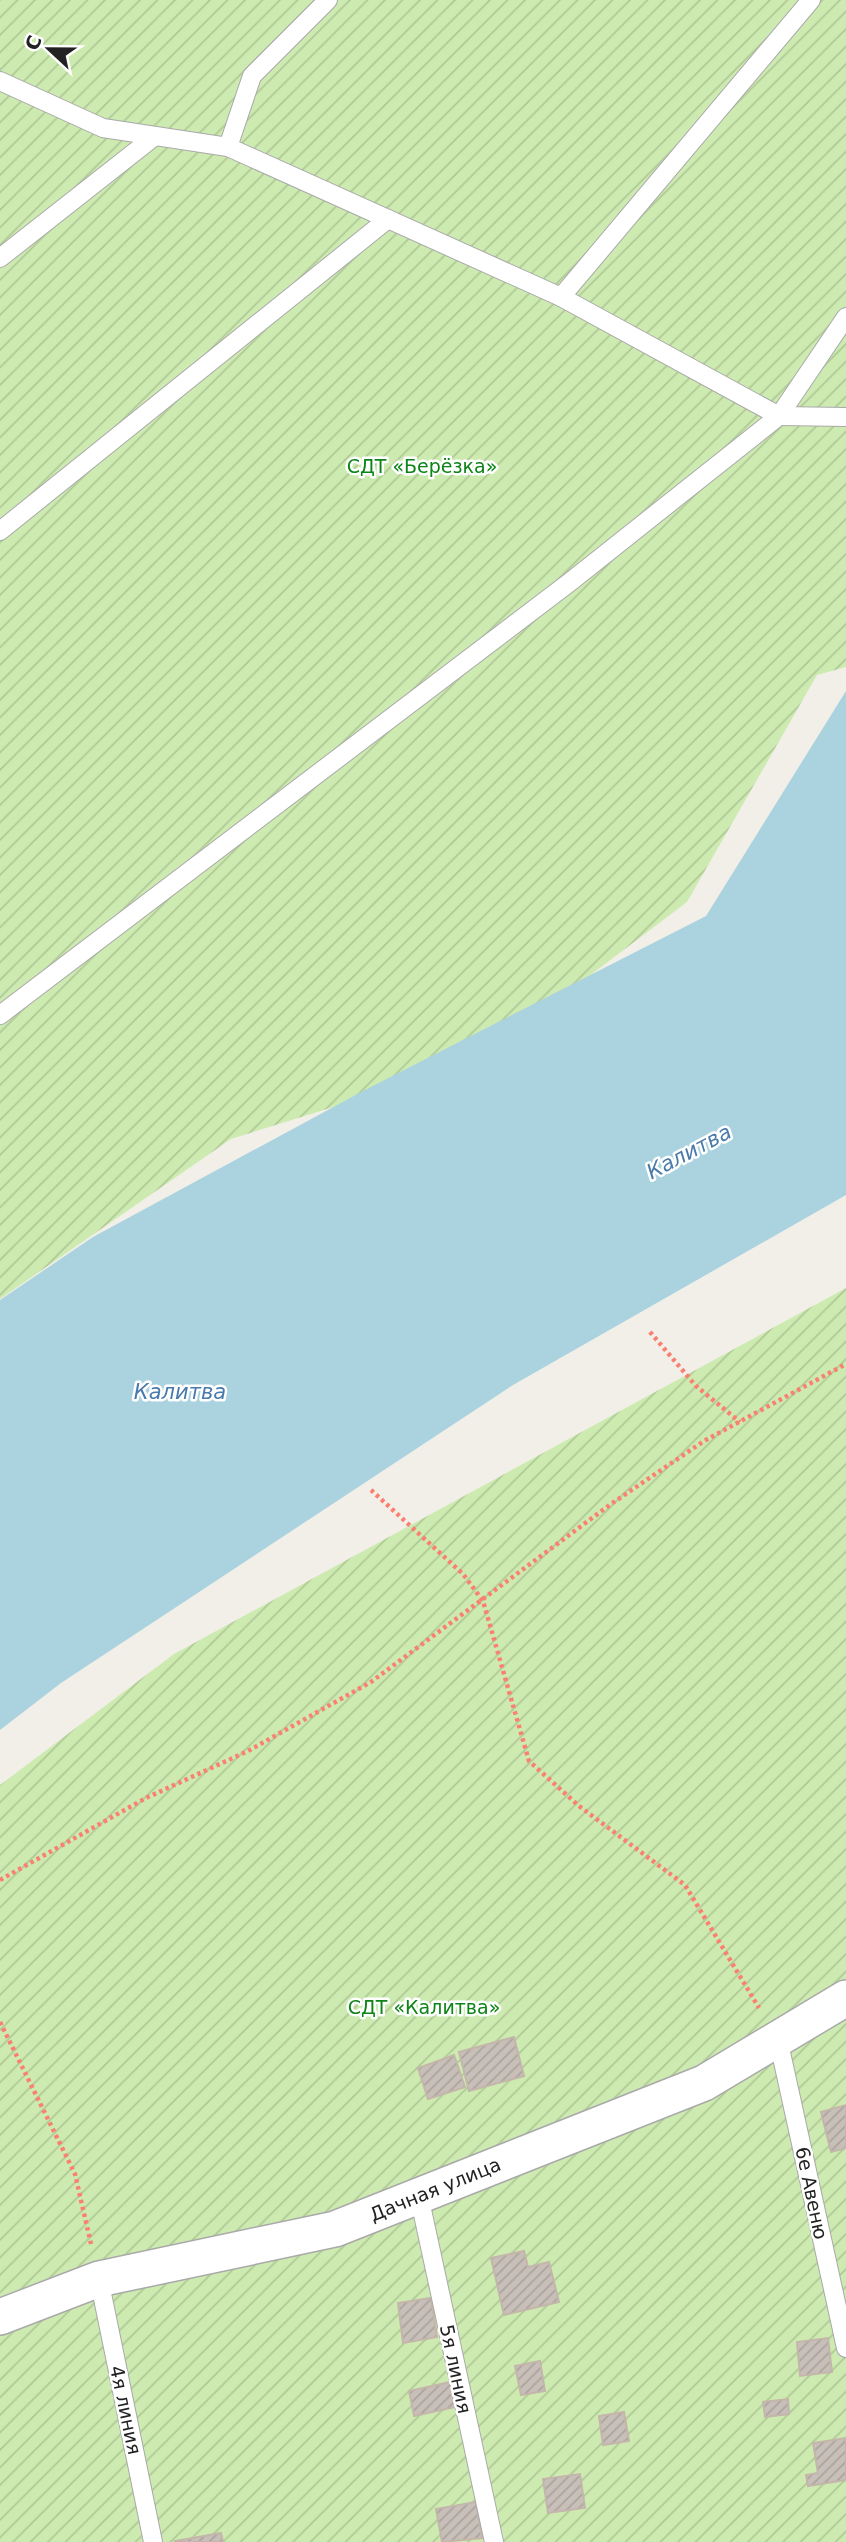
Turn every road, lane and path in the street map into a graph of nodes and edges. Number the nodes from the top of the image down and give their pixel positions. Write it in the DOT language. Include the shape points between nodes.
graph roads {
  1 [pos="328,0"];
  2 [pos="811,0"];
  3 [pos="0,81"];
  4 [pos="155,136"];
  5 [pos="228,147"];
  6 [pos="388,219"];
  7 [pos="0,258"];
  8 [pos="561,298"];
  9 [pos="846,317"];
  10 [pos="779,416"];
  11 [pos="846,417"];
  12 [pos="0,531"];
  13 [pos="0,1015"];
  14 [pos="650,1332"];
  15 [pos="846,1364"];
  16 [pos="740,1422"];
  17 [pos="371,1490"];
  18 [pos="483,1601"];
  19 [pos="0,1881"];
  20 [pos="846,1998"];
  21 [pos="0,2022"];
  22 [pos="778,2039"];
  23 [pos="419,2196"];
  24 [pos="99,2279"];
  25 [pos="0,2317"];
  26 [pos="846,2348"];
  27 [pos="153,2542"];
  28 [pos="494,2542"];
  1 -- 5 [label="lane" via="252,76"];
  2 -- 8 [label="lane"];
  3 -- 4 [label="lane" via="103,128"];
  4 -- 5 [label="lane"];
  4 -- 7 [label="lane"];
  5 -- 6 [label="lane"];
  6 -- 8 [label="lane"];
  6 -- 12 [label="lane"];
  8 -- 10 [label="lane"];
  9 -- 10 [label="lane"];
  10 -- 11 [label="lane"];
  10 -- 13 [label="lane" via="570,582"];
  14 -- 16 [label="path" via="696,1386"];
  15 -- 16 [label="path"];
  16 -- 18 [label="path" via="611,1504"];
  17 -- 18 [label="path" via="463,1574"];
  18 -- 19 [label="path" via="371,1682 248,1751 146,1798"];
  18 -- 22 [label="path" via="529,1761 579,1807 685,1885"];
  20 -- 22 [label="street, Дачная улица"];
  21 -- 24 [label="path" via="75,2174"];
  22 -- 23 [label="street, Дачная улица" via="704,2082"];
  22 -- 26 [label="lane, 6е Авеню"];
  23 -- 24 [label="street, Дачная улица" via="335,2229"];
  23 -- 28 [label="lane, 5я линия"];
  24 -- 25 [label="street, Дачная улица"];
  24 -- 27 [label="lane, 4я линия"];
}
